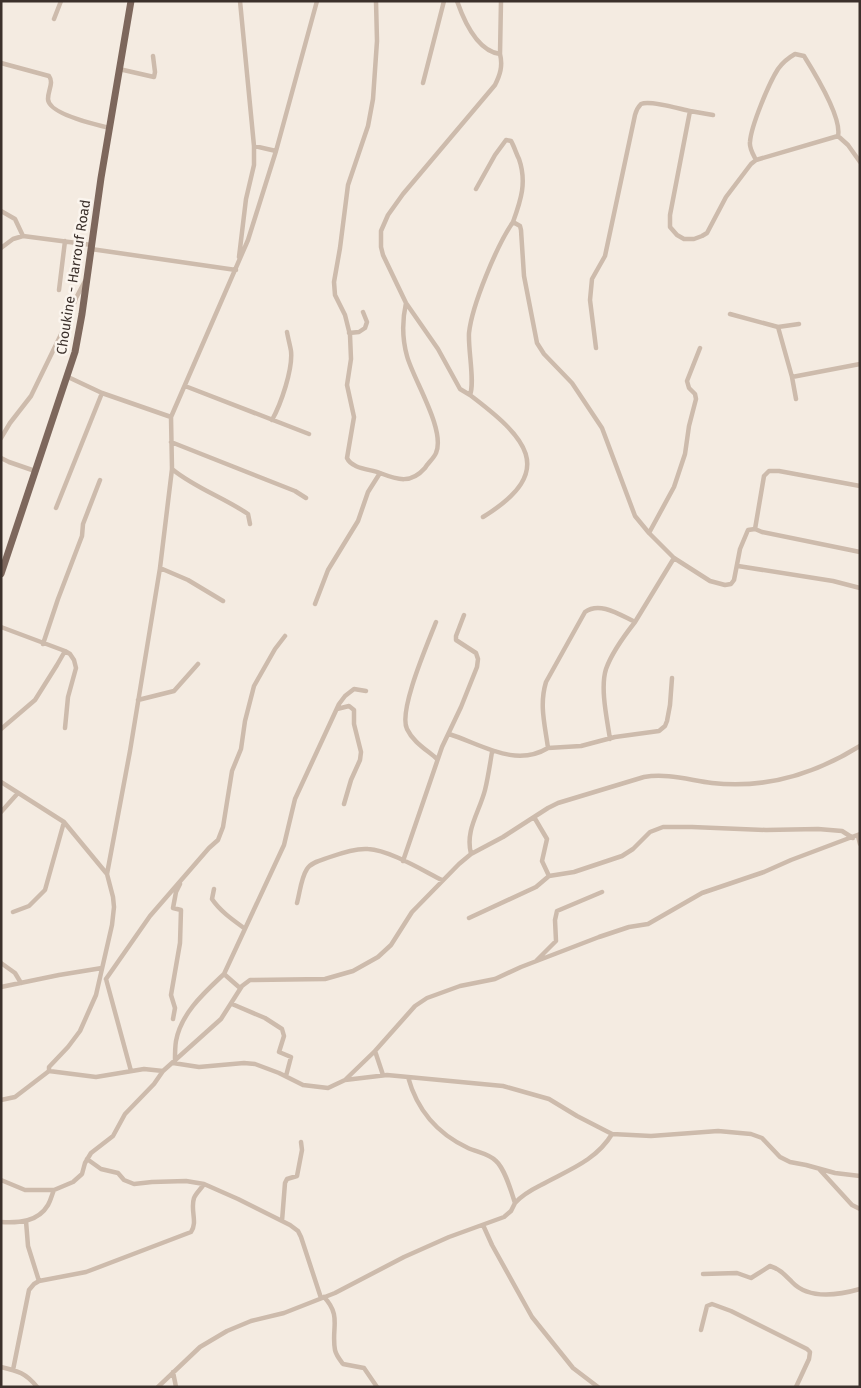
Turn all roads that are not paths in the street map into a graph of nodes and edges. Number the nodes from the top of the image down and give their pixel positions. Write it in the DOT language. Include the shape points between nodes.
graph roads {
  1 [pos="61,1"];
  2 [pos="240,1"];
  3 [pos="317,1"];
  4 [pos="376,1"];
  5 [pos="444,1"];
  6 [pos="457,1"];
  7 [pos="501,1"];
  8 [pos="131,2"];
  9 [pos="54,19"];
  10 [pos="500,54"];
  11 [pos="154,56"];
  12 [pos="1,63"];
  13 [pos="119,69"];
  14 [pos="423,83"];
  15 [pos="690,111"];
  16 [pos="713,115"];
  17 [pos="110,128"];
  18 [pos="838,136"];
  19 [pos="254,146"];
  20 [pos="276,151"];
  21 [pos="756,160"];
  22 [pos="860,162"];
  23 [pos="476,189"];
  24 [pos="1,211"];
  25 [pos="513,222"];
  26 [pos="24,236"];
  27 [pos="65,241"];
  28 [pos="92,247"];
  29 [pos="1,248"];
  30 [pos="238,264"];
  31 [pos="236,270"];
  32 [pos="88,276"];
  33 [pos="59,290"];
  34 [pos="406,303"];
  35 [pos="363,312"];
  36 [pos="730,314"];
  37 [pos="799,324"];
  38 [pos="778,327"];
  39 [pos="287,332"];
  40 [pos="350,333"];
  41 [pos="596,348"];
  42 [pos="700,348"];
  43 [pos="860,364"];
  44 [pos="68,377"];
  45 [pos="792,377"];
  46 [pos="184,386"];
  47 [pos="102,393"];
  48 [pos="470,395"];
  49 [pos="796,399"];
  50 [pos="171,417"];
  51 [pos="272,420"];
  52 [pos="310,434"];
  53 [pos="1,438"];
  54 [pos="171,442"];
  55 [pos="1,458"];
  56 [pos="172,469"];
  57 [pos="35,471"];
  58 [pos="380,473"];
  59 [pos="100,480"];
  60 [pos="860,486"];
  61 [pos="306,498"];
  62 [pos="56,508"];
  63 [pos="482,517"];
  64 [pos="250,524"];
  65 [pos="756,529"];
  66 [pos="648,533"];
  67 [pos="860,552"];
  68 [pos="674,558"];
  69 [pos="738,566"];
  70 [pos="160,568"];
  71 [pos="1,574"];
  72 [pos="860,588"];
  73 [pos="223,601"];
  74 [pos="315,604"];
  75 [pos="464,615"];
  76 [pos="436,622"];
  77 [pos="635,622"];
  78 [pos="1,627"];
  79 [pos="285,636"];
  80 [pos="43,644"];
  81 [pos="65,651"];
  82 [pos="198,664"];
  83 [pos="672,678"];
  84 [pos="366,691"];
  85 [pos="138,700"];
  86 [pos="337,709"];
  87 [pos="65,728"];
  88 [pos="1,729"];
  89 [pos="449,734"];
  90 [pos="610,738"];
  91 [pos="860,746"];
  92 [pos="548,748"];
  93 [pos="492,752"];
  94 [pos="437,759"];
  95 [pos="1,782"];
  96 [pos="18,793"];
  97 [pos="344,804"];
  98 [pos="1,812"];
  99 [pos="534,817"];
  100 [pos="64,822"];
  101 [pos="857,836"];
  102 [pos="860,844"];
  103 [pos="471,854"];
  104 [pos="403,861"];
  105 [pos="107,874"];
  106 [pos="549,876"];
  107 [pos="182,879"];
  108 [pos="442,880"];
  109 [pos="214,889"];
  110 [pos="602,892"];
  111 [pos="297,903"];
  112 [pos="13,912"];
  113 [pos="469,918"];
  114 [pos="244,928"];
  115 [pos="536,961"];
  116 [pos="1,963"];
  117 [pos="102,968"];
  118 [pos="224,974"];
  119 [pos="100,978"];
  120 [pos="106,979"];
  121 [pos="21,983"];
  122 [pos="1,987"];
  123 [pos="240,988"];
  124 [pos="232,1004"];
  125 [pos="172,1019"];
  126 [pos="375,1051"];
  127 [pos="174,1062"];
  128 [pos="49,1071"];
  129 [pos="131,1071"];
  130 [pos="164,1072"];
  131 [pos="286,1076"];
  132 [pos="383,1076"];
  133 [pos="408,1077"];
  134 [pos="345,1080"];
  135 [pos="1,1100"];
  136 [pos="612,1134"];
  137 [pos="301,1142"];
  138 [pos="87,1159"];
  139 [pos="820,1169"];
  140 [pos="860,1176"];
  141 [pos="1,1180"];
  142 [pos="204,1184"];
  143 [pos="54,1190"];
  144 [pos="515,1203"];
  145 [pos="860,1209"];
  146 [pos="26,1221"];
  147 [pos="282,1221"];
  148 [pos="1,1222"];
  149 [pos="483,1225"];
  150 [pos="703,1274"];
  151 [pos="39,1281"];
  152 [pos="860,1289"];
  153 [pos="322,1297"];
  154 [pos="701,1330"];
  155 [pos="1,1367"];
  156 [pos="13,1370"];
  157 [pos="173,1372"];
  158 [pos="36,1387"];
  159 [pos="158,1387"];
  160 [pos="176,1387"];
  161 [pos="377,1387"];
  162 [pos="598,1387"];
  163 [pos="796,1387"];
  1 -- 9 [label="street"];
  2 -- 19 [label="street"];
  3 -- 20 [label="street"];
  4 -- 40 [label="street" via="373,100 368,126 348,185 334,282 335,296"];
  5 -- 14 [label="street"];
  6 -- 10 [label="street" via="481,45"];
  7 -- 10 [label="street"];
  8 -- 13 [label="main road, Choukine - Harrouf Road"];
  10 -- 34 [label="street" via="502,68 494,85 422,170 383,224 381,247"];
  11 -- 13 [label="street" via="154,77"];
  12 -- 17 [label="street" via="49,76 48,100 52,107 81,121"];
  13 -- 17 [label="main road, Choukine - Harrouf Road"];
  15 -- 16 [label="street"];
  15 -- 21 [label="street" via="670,215 670,227 677,235 694,239 707,233 726,197 745,169"];
  15 -- 41 [label="street" via="646,103 637,109 605,256 592,279 590,300"];
  17 -- 28 [label="main road, Choukine - Harrouf Road"];
  18 -- 21 [label="street"];
  18 -- 21 [label="street" via="839,126 814,73 804,56 795,54 784,61 769,85 750,143"];
  18 -- 22 [label="street"];
  19 -- 20 [label="street"];
  19 -- 30 [label="street" via="254,165"];
  20 -- 30 [label="street"];
  23 -- 25 [label="street" via="499,149 506,140 510,141 524,178 522,197"];
  24 -- 26 [label="street" via="15,218"];
  25 -- 48 [label="street" via="487,274 470,326"];
  25 -- 66 [label="street" via="521,230 524,276 536,343 572,383 602,428 629,502"];
  26 -- 27 [label="street"];
  26 -- 29 [label="street"];
  27 -- 28 [label="street"];
  27 -- 33 [label="street"];
  28 -- 31 [label="street"];
  28 -- 32 [label="main road, Choukine - Harrouf Road"];
  30 -- 31 [label="street"];
  31 -- 46 [label="street"];
  32 -- 44 [label="main road, Choukine - Harrouf Road"];
  32 -- 53 [label="street" via="31,396"];
  34 -- 48 [label="street" via="438,349 460,389"];
  34 -- 58 [label="street" via="402,328 407,356 432,416 437,448 433,458 414,478 395,478"];
  35 -- 40 [label="street" via="367,322 365,328"];
  36 -- 38 [label="street"];
  37 -- 38 [label="street"];
  38 -- 45 [label="street"];
  39 -- 51 [label="street" via="290,365"];
  40 -- 58 [label="street" via="347,385 354,417 347,458 352,464"];
  42 -- 66 [label="street" via="687,382 696,399 685,454 674,487"];
  43 -- 45 [label="street"];
  44 -- 47 [label="street"];
  44 -- 57 [label="main road, Choukine - Harrouf Road"];
  45 -- 49 [label="street"];
  46 -- 50 [label="street"];
  46 -- 51 [label="street"];
  47 -- 50 [label="street"];
  47 -- 62 [label="street"];
  48 -- 63 [label="street" via="514,433 528,462 526,475 517,489"];
  50 -- 54 [label="street"];
  51 -- 52 [label="street"];
  54 -- 56 [label="street"];
  54 -- 61 [label="street"];
  55 -- 57 [label="street"];
  56 -- 64 [label="street" via="248,514"];
  56 -- 70 [label="street"];
  57 -- 71 [label="main road, Choukine - Harrouf Road"];
  58 -- 74 [label="street" via="368,492 358,521 328,570"];
  59 -- 80 [label="street"];
  60 -- 65 [label="street" via="779,471 769,472 764,476"];
  65 -- 67 [label="street"];
  65 -- 69 [label="street" via="748,530 745,536"];
  66 -- 68 [label="street"];
  68 -- 69 [label="street" via="704,578 725,585 732,584"];
  68 -- 77 [label="street"];
  69 -- 72 [label="street"];
  70 -- 73 [label="street"];
  70 -- 85 [label="street"];
  75 -- 89 [label="street" via="456,640 476,653 478,659"];
  76 -- 94 [label="street" via="408,701 405,722 414,739"];
  77 -- 90 [label="street" via="606,669 604,693"];
  77 -- 92 [label="street" via="603,608 590,608 585,612 543,692"];
  78 -- 80 [label="street"];
  79 -- 107 [label="street" via="254,686 218,840"];
  80 -- 81 [label="street"];
  81 -- 87 [label="street" via="74,660 76,668 68,697"];
  81 -- 88 [label="street" via="35,700"];
  82 -- 85 [label="street" via="174,691"];
  83 -- 90 [label="street" via="667,721 662,729"];
  84 -- 86 [label="street" via="350,692"];
  85 -- 105 [label="street"];
  86 -- 97 [label="street" via="349,706 354,710 361,752"];
  86 -- 114 [label="street" via="295,799 284,845"];
  89 -- 93 [label="street"];
  89 -- 94 [label="street"];
  90 -- 92 [label="street" via="581,746"];
  91 -- 99 [label="street" via="797,776 768,783 717,784 658,775 644,777 568,800"];
  92 -- 93 [label="street" via="522,756"];
  93 -- 103 [label="street" via="485,789 470,830 468,844"];
  94 -- 104 [label="street"];
  95 -- 96 [label="street"];
  96 -- 98 [label="street"];
  96 -- 100 [label="street"];
  99 -- 103 [label="street"];
  99 -- 106 [label="street" via="547,839 542,861"];
  100 -- 105 [label="street"];
  100 -- 112 [label="street" via="44,890 29,906"];
  101 -- 102 [label="street"];
  101 -- 106 [label="street" via="818,829 663,828 650,832 622,856 581,870"];
  101 -- 115 [label="street" via="702,893 648,924 629,927"];
  103 -- 108 [label="street"];
  104 -- 108 [label="street"];
  104 -- 111 [label="street" via="367,849 318,861 306,871"];
  105 -- 117 [label="street" via="114,907"];
  106 -- 113 [label="street" via="536,887"];
  107 -- 120 [label="street" via="150,916"];
  107 -- 125 [label="street" via="173,908 181,910 180,943 171,996 175,1008"];
  108 -- 123 [label="street" via="412,912 391,945 359,968 325,979 254,979"];
  109 -- 114 [label="street" via="214,902"];
  110 -- 115 [label="street" via="557,911 556,941"];
  114 -- 118 [label="street"];
  115 -- 126 [label="street" via="494,979 460,986 427,998 415,1006"];
  116 -- 121 [label="street" via="15,973"];
  117 -- 119 [label="street"];
  117 -- 121 [label="street"];
  118 -- 123 [label="street"];
  118 -- 127 [label="street" via="188,1014 176,1039"];
  119 -- 120 [label="street"];
  119 -- 128 [label="street" via="80,1031"];
  120 -- 129 [label="street"];
  121 -- 122 [label="street"];
  123 -- 124 [label="street"];
  124 -- 127 [label="street" via="221,1019"];
  124 -- 131 [label="street" via="282,1029 284,1036 279,1052 291,1057"];
  126 -- 132 [label="street"];
  126 -- 134 [label="street"];
  127 -- 130 [label="street"];
  127 -- 131 [label="street" via="199,1067 255,1064"];
  128 -- 129 [label="street" via="96,1077"];
  128 -- 135 [label="street" via="14,1097"];
  129 -- 130 [label="street"];
  130 -- 138 [label="street" via="125,1114 113,1136"];
  131 -- 134 [label="street" via="303,1085 328,1088"];
  132 -- 133 [label="street"];
  132 -- 134 [label="street"];
  133 -- 136 [label="street" via="503,1086 537,1094"];
  133 -- 144 [label="street" via="421,1108 437,1128 457,1142 495,1159"];
  136 -- 139 [label="street" via="651,1136 718,1130 751,1134 762,1138 780,1157"];
  136 -- 144 [label="street" via="604,1146 583,1163 526,1193"];
  137 -- 147 [label="street" via="297,1176 285,1182"];
  138 -- 142 [label="street" via="134,1184 186,1181"];
  138 -- 143 [label="street" via="80,1176"];
  139 -- 140 [label="street"];
  139 -- 145 [label="street"];
  141 -- 143 [label="street" via="25,1190"];
  142 -- 147 [label="street"];
  142 -- 151 [label="street" via="194,1197 191,1232 86,1272"];
  143 -- 146 [label="street" via="47,1207"];
  144 -- 149 [label="street" via="504,1216"];
  146 -- 148 [label="street"];
  146 -- 151 [label="street" via="28,1246"];
  147 -- 153 [label="street" via="300,1233"];
  149 -- 153 [label="street" via="404,1257"];
  149 -- 162 [label="street" via="532,1317 573,1368"];
  150 -- 152 [label="street" via="737,1273 750,1278 770,1266 812,1293 833,1294"];
  151 -- 156 [label="street" via="29,1290"];
  153 -- 157 [label="street" via="227,1331 200,1347"];
  153 -- 161 [label="street" via="334,1312 337,1356 343,1364 364,1368"];
  154 -- 163 [label="street" via="707,1306 712,1304 807,1349 809,1359"];
  155 -- 156 [label="street"];
  156 -- 158 [label="street" via="29,1377"];
  157 -- 159 [label="street"];
  157 -- 160 [label="street"];
}
